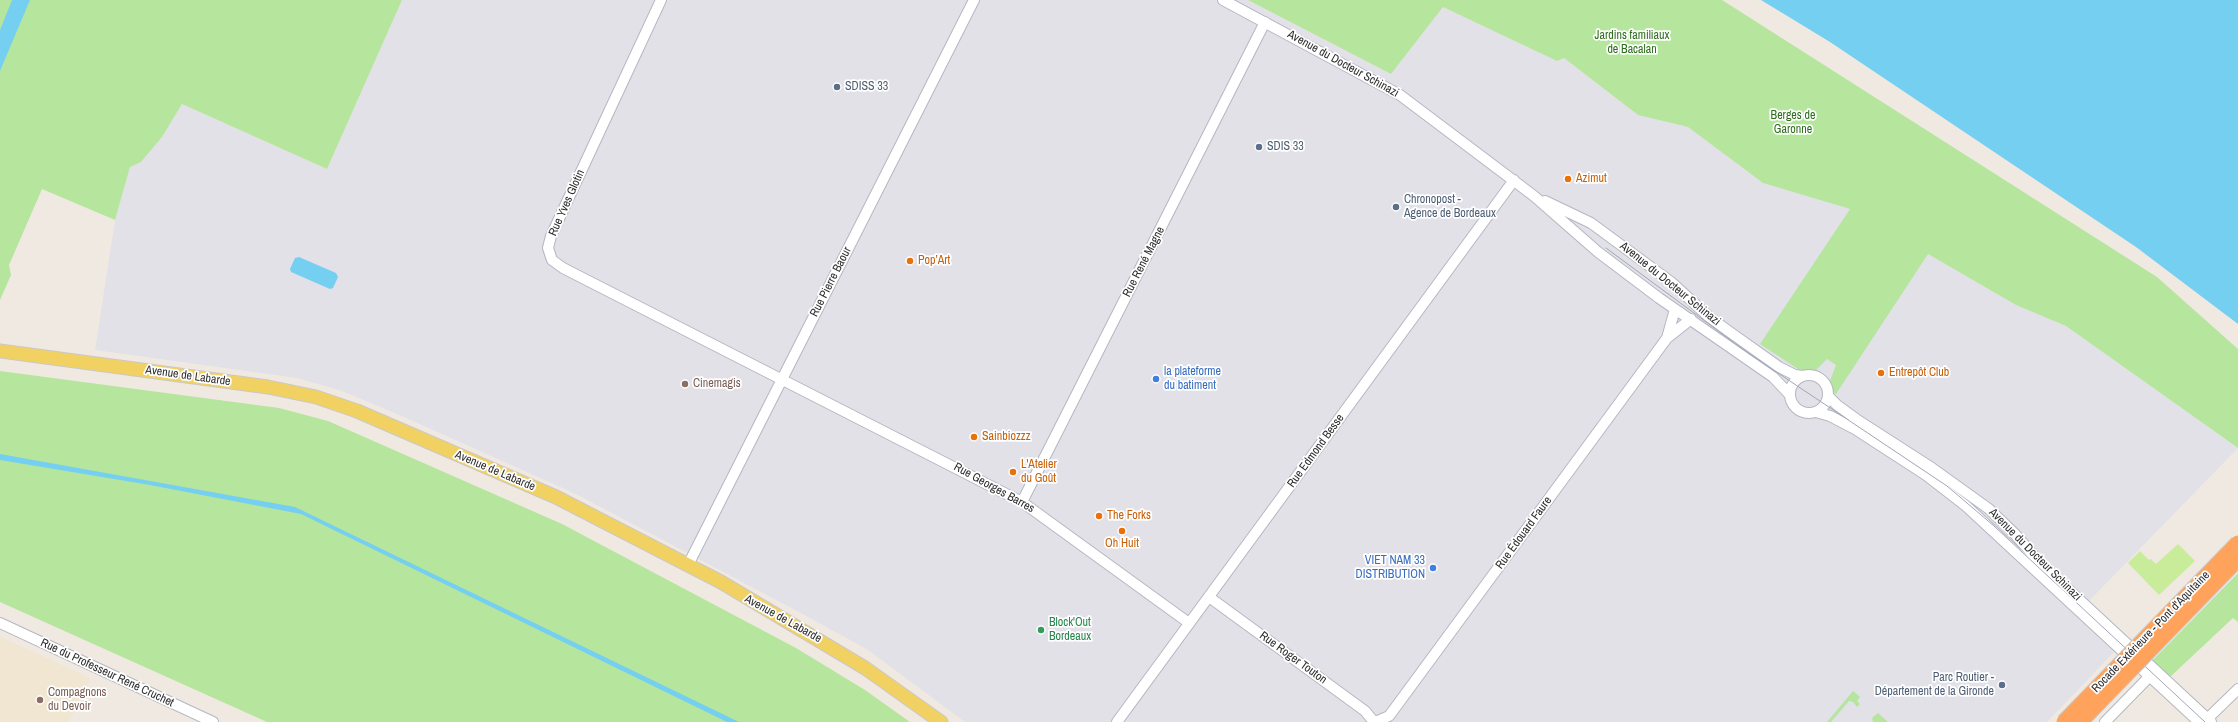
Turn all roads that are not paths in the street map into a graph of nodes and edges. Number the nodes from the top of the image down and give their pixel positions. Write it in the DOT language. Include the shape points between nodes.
graph roads {
  1 [pos="661,0"];
  2 [pos="974,0"];
  3 [pos="1223,0"];
  4 [pos="1266,22"];
  5 [pos="1514,180"];
  6 [pos="1534,196"];
  7 [pos="1675,309"];
  8 [pos="1691,319"];
  9 [pos="1667,338"];
  10 [pos="0,351"];
  11 [pos="1803,376"];
  12 [pos="782,379"];
  13 [pos="1790,395"];
  14 [pos="1828,396"];
  15 [pos="1816,412"];
  16 [pos="1022,502"];
  17 [pos="2238,542"];
  18 [pos="2238,559"];
  19 [pos="688,565"];
  20 [pos="1209,597"];
  21 [pos="0,623"];
  22 [pos="1189,623"];
  23 [pos="2149,677"];
  24 [pos="2238,689"];
  25 [pos="1122,720"];
  26 [pos="2205,721"];
  27 [pos="213,722"];
  28 [pos="941,722"];
  29 [pos="1374,722"];
  30 [pos="2064,722"];
  31 [pos="2080,722"];
  32 [pos="2105,722"];
  1 -- 12 [label="street, Rue Yves Glotin" via="551,236 548,248 552,260 563,268"];
  2 -- 12 [label="street, Rue Pierre Baour"];
  3 -- 4 [label="street, Avenue du Docteur Schinazi"];
  4 -- 5 [label="street, Avenue du Docteur Schinazi" via="1391,89"];
  4 -- 16 [label="street, Rue René Magne"];
  5 -- 6 [label="street, Avenue du Docteur Schinazi"];
  5 -- 20 [label="street, Rue Edmond Besse"];
  6 -- 7 [label="street, Avenue du Docteur Schinazi" via="1592,247"];
  6 -- 11 [label="street, Avenue du Docteur Schinazi" via="1591,223 1671,282 1727,330 1779,367"];
  7 -- 8 [label="street, Avenue du Docteur Schinazi"];
  7 -- 9 [label="street, Rue Édouard Faure"];
  8 -- 9 [label="street, Rue Édouard Faure"];
  8 -- 13 [label="street, Avenue du Docteur Schinazi" via="1763,369"];
  9 -- 29 [label="street, Rue Édouard Faure" via="1389,716"];
  10 -- 19 [label="main road, Avenue de Labarde" via="268,387 316,397 378,420 550,494"];
  11 -- 13 [label="street" via="1793,384"];
  11 -- 14 [label="street" via="1820,378 1825,383"];
  12 -- 16 [label="street, Rue Georges Barres"];
  12 -- 19 [label="street, Rue Pierre Baour"];
  13 -- 15 [label="street" via="1791,401 1799,410"];
  14 -- 15 [label="street" via="1825,405"];
  14 -- 26 [label="street, Avenue du Docteur Schinazi" via="1837,405 1989,509 2044,566"];
  15 -- 23 [label="street, Avenue du Docteur Schinazi" via="1855,429 1926,475 1966,506"];
  16 -- 22 [label="street, Rue Georges Barres"];
  17 -- 30 [label="highway, Rocade Extérieure - Pont d'Aquitaine, bridge"];
  18 -- 31 [label="highway, bridge"];
  19 -- 28 [label="main road, Avenue de Labarde" via="845,655"];
  20 -- 22 [label="street, Rue Edmond Besse"];
  20 -- 29 [label="street, Rue Roger Touton" via="1365,711"];
  21 -- 27 [label="street, Rue du Professeur René Cruchet"];
  22 -- 25 [label="street, Rue Edmond Besse"];
  23 -- 26 [label="street, Avenue du Docteur Schinazi"];
  23 -- 32 [label="street"];
  24 -- 26 [label="street"];
}
